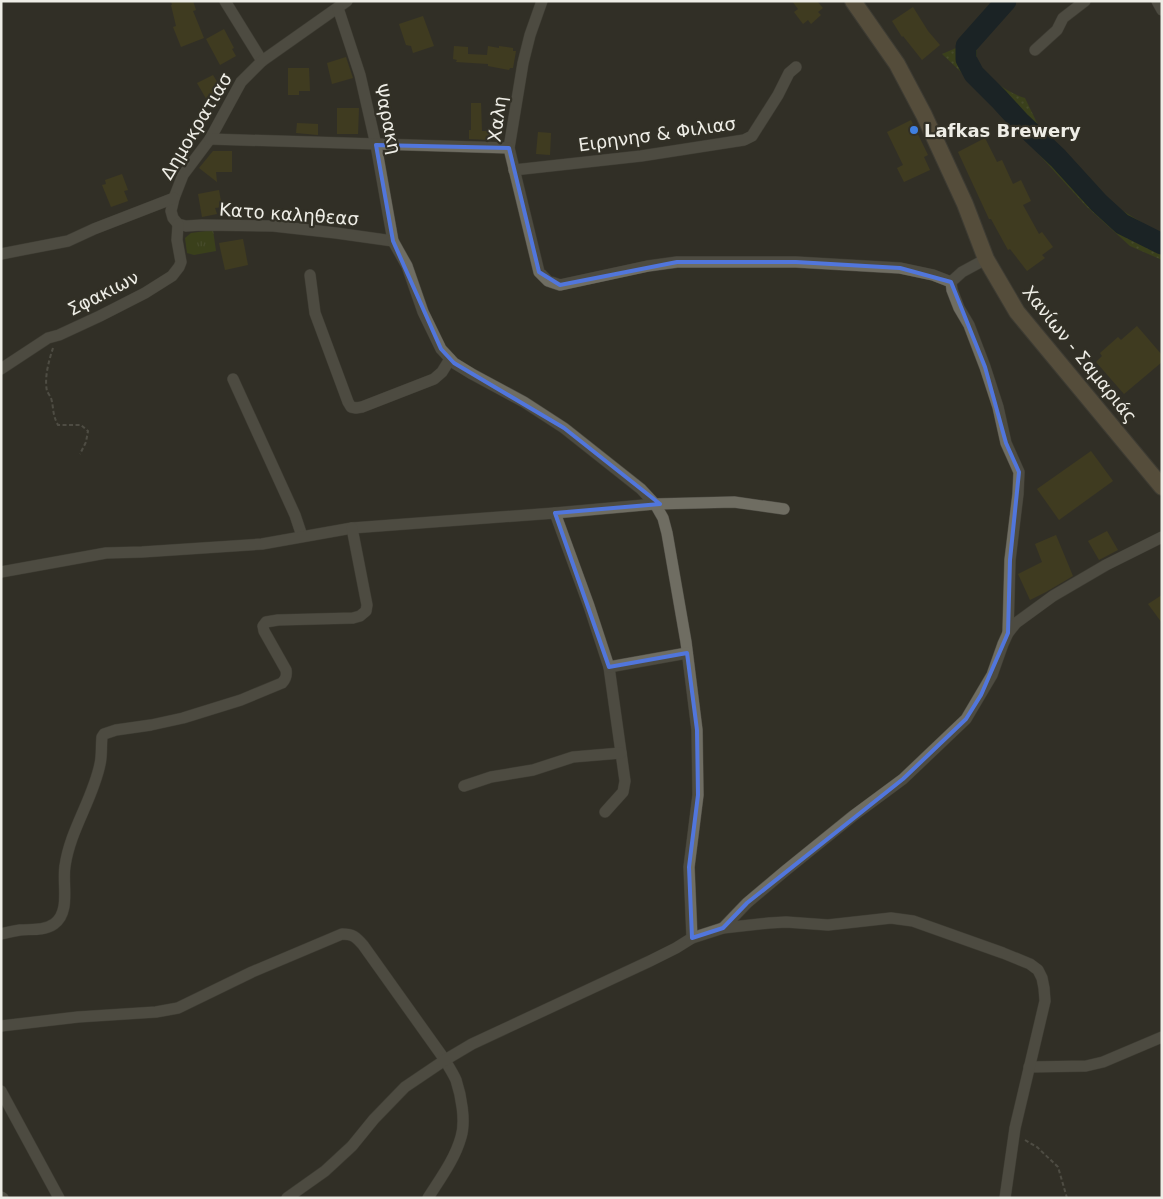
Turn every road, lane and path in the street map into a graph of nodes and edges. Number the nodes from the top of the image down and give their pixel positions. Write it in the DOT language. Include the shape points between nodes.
graph roads {
  1 [pos="225,1"];
  2 [pos="542,1"];
  3 [pos="853,1"];
  4 [pos="1085,1"];
  5 [pos="1157,1"];
  6 [pos="343,4"];
  7 [pos="1162,10"];
  8 [pos="1035,50"];
  9 [pos="262,61"];
  10 [pos="796,67"];
  11 [pos="210,139"];
  12 [pos="376,145"];
  13 [pos="509,148"];
  14 [pos="514,170"];
  15 [pos="174,198"];
  16 [pos="180,224"];
  17 [pos="393,241"];
  18 [pos="1,254"];
  19 [pos="986,259"];
  20 [pos="310,275"];
  21 [pos="952,282"];
  22 [pos="59,334"];
  23 [pos="450,359"];
  24 [pos="1,369"];
  25 [pos="233,379"];
  26 [pos="80,454"];
  27 [pos="1162,487"];
  28 [pos="655,504"];
  29 [pos="784,509"];
  30 [pos="555,513"];
  31 [pos="352,528"];
  32 [pos="302,536"];
  33 [pos="1162,537"];
  34 [pos="1,572"];
  35 [pos="1008,633"];
  36 [pos="687,653"];
  37 [pos="609,666"];
  38 [pos="621,753"];
  39 [pos="464,786"];
  40 [pos="605,812"];
  41 [pos="723,928"];
  42 [pos="1,934"];
  43 [pos="692,938"];
  44 [pos="1,1026"];
  45 [pos="1162,1037"];
  46 [pos="445,1060"];
  47 [pos="1029,1067"];
  48 [pos="1,1091"];
  49 [pos="1014,1134"];
  50 [pos="59,1198"];
  51 [pos="287,1198"];
  52 [pos="428,1198"];
  53 [pos="1005,1198"];
  54 [pos="1067,1198"];
  1 -- 9 [label="street"];
  2 -- 13 [label="street, Χαλη" via="523,64"];
  3 -- 19 [label="main road, Χανίων - Σαμαριάς" via="897,64 924,115"];
  4 -- 8 [label="street" via="1063,18 1057,30"];
  5 -- 7 [label="street"];
  6 -- 9 [label="street, Δημοκρατιασ"];
  6 -- 12 [label="street, Ψαρακη"];
  9 -- 11 [label="street, Δημοκρατιασ" via="241,82"];
  10 -- 14 [label="street, Ειρηνησ & Φιλιασ" via="789,73 752,136 744,140 642,156"];
  11 -- 12 [label="street"];
  11 -- 15 [label="street, Δημοκρατιασ" via="183,175"];
  12 -- 13 [label="street"];
  12 -- 17 [label="street, Ψαρακη"];
  13 -- 14 [label="street, Χαλη"];
  14 -- 21 [label="street, Χαλη" via="539,272 548,281 560,285 677,262 796,262 900,268 933,274"];
  15 -- 16 [label="street, Δημοκρατιασ" via="171,211"];
  15 -- 18 [label="street" via="68,241"];
  16 -- 17 [label="street, Κατο καληθεασ" via="273,226"];
  16 -- 22 [label="street, Σφακιων" via="177,240 181,262 172,276 145,293"];
  17 -- 23 [label="street, Ψαρακη" via="407,266 423,312 441,349"];
  19 -- 21 [label="street" via="962,272"];
  19 -- 27 [label="main road, Χανίων - Σαμαριάς" via="1018,312"];
  20 -- 23 [label="street" via="315,313 351,407 362,407 434,379"];
  21 -- 35 [label="street" via="952,290 985,367 1006,443 1019,472 1010,560"];
  22 -- 24 [label="street, Σφακιων"];
  22 -- 26 [label="path" via="48,367 47,390 58,424 81,426 88,431"];
  23 -- 28 [label="street" via="564,428 641,489"];
  25 -- 32 [label="street"];
  28 -- 29 [label="street" via="734,502"];
  28 -- 30 [label="street"];
  28 -- 36 [label="street" via="667,533"];
  30 -- 31 [label="street"];
  30 -- 37 [label="street"];
  31 -- 32 [label="street"];
  31 -- 42 [label="street" via="366,612 353,618 266,622 264,631 286,670 282,683 183,718 104,734 95,781 68,852 64,909 60,917 54,925 44,929"];
  32 -- 34 [label="street" via="262,544 106,553"];
  33 -- 35 [label="street" via="1053,596 1016,623"];
  35 -- 41 [label="street" via="992,675 966,719 903,779 785,871"];
  36 -- 37 [label="street"];
  36 -- 43 [label="street" via="698,748 698,795 689,867"];
  37 -- 38 [label="street"];
  38 -- 39 [label="street" via="572,757"];
  38 -- 40 [label="street" via="625,781 623,792"];
  41 -- 43 [label="street"];
  41 -- 47 [label="street" via="891,918 913,921 1030,964 1042,978 1045,1001"];
  43 -- 46 [label="street"];
  44 -- 46 [label="street" via="178,1008 252,972 342,934 349,934 363,945"];
  45 -- 47 [label="street" via="1086,1066"];
  46 -- 51 [label="street" via="405,1087 352,1146 325,1171"];
  46 -- 52 [label="street" via="456,1079 463,1121 456,1150"];
  47 -- 49 [label="street"];
  48 -- 50 [label="street"];
  49 -- 53 [label="street"];
  49 -- 54 [label="path" via="1037,1147 1058,1167"];
}
